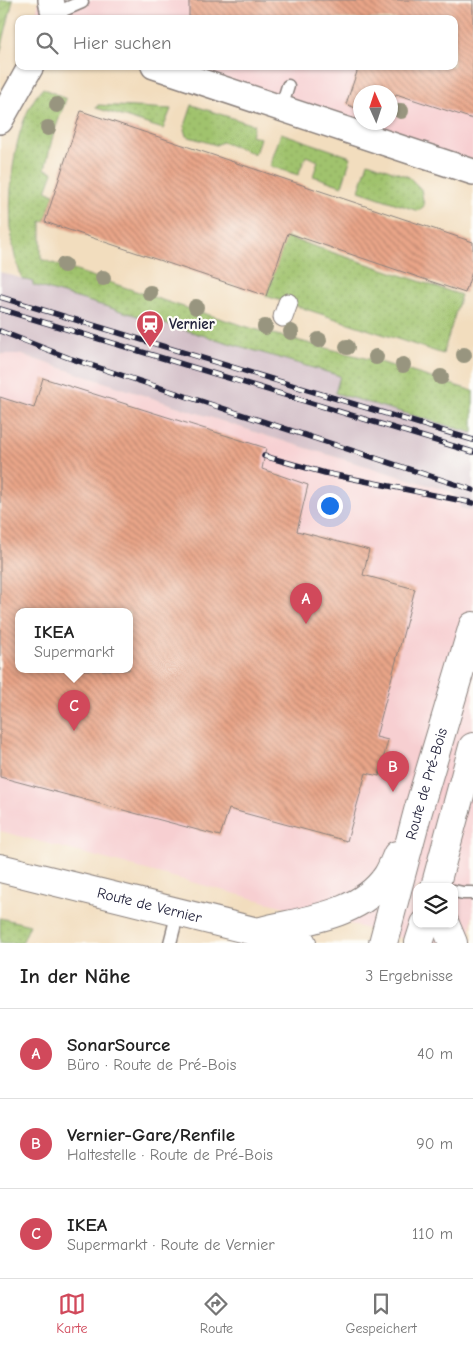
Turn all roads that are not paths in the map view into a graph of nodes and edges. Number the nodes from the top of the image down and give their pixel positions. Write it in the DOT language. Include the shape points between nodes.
graph roads {
  1 [pos="82,2"];
  2 [pos="54,11"];
  3 [pos="29,70"];
  4 [pos="171,70"];
  5 [pos="0,121"];
  6 [pos="473,172"];
  7 [pos="473,626"];
  8 [pos="473,747"];
  9 [pos="418,810"];
  10 [pos="0,868"];
  11 [pos="438,883"];
  12 [pos="442,883"];
  13 [pos="458,892"];
  14 [pos="473,893"];
  15 [pos="178,912"];
  16 [pos="424,928"];
  17 [pos="447,928"];
  18 [pos="257,932"];
  19 [pos="170,943"];
  20 [pos="300,943"];
  21 [pos="383,943"];
  22 [pos="419,943"];
  23 [pos="453,943"];
  1 -- 2 [label="lane"];
  3 -- 5 [label="street"];
  4 -- 6 [label="street" via="284,97"];
  7 -- 9 [label="main road, Route de Pré-Bois"];
  8 -- 12 [label="main road"];
  9 -- 11 [label="main road" via="421,864"];
  9 -- 18 [label="main road" via="387,876 368,896 329,914"];
  9 -- 21 [label="main road, Route de Pré-Bois"];
  10 -- 15 [label="main road, Route de Vernier"];
  13 -- 14 [label="lane"];
  15 -- 18 [label="main road, Route de Vernier"];
  15 -- 19 [label="lane"];
  16 -- 22 [label="main road"];
  17 -- 23 [label="main road"];
  18 -- 20 [label="main road, Route de Vernier"];
}
